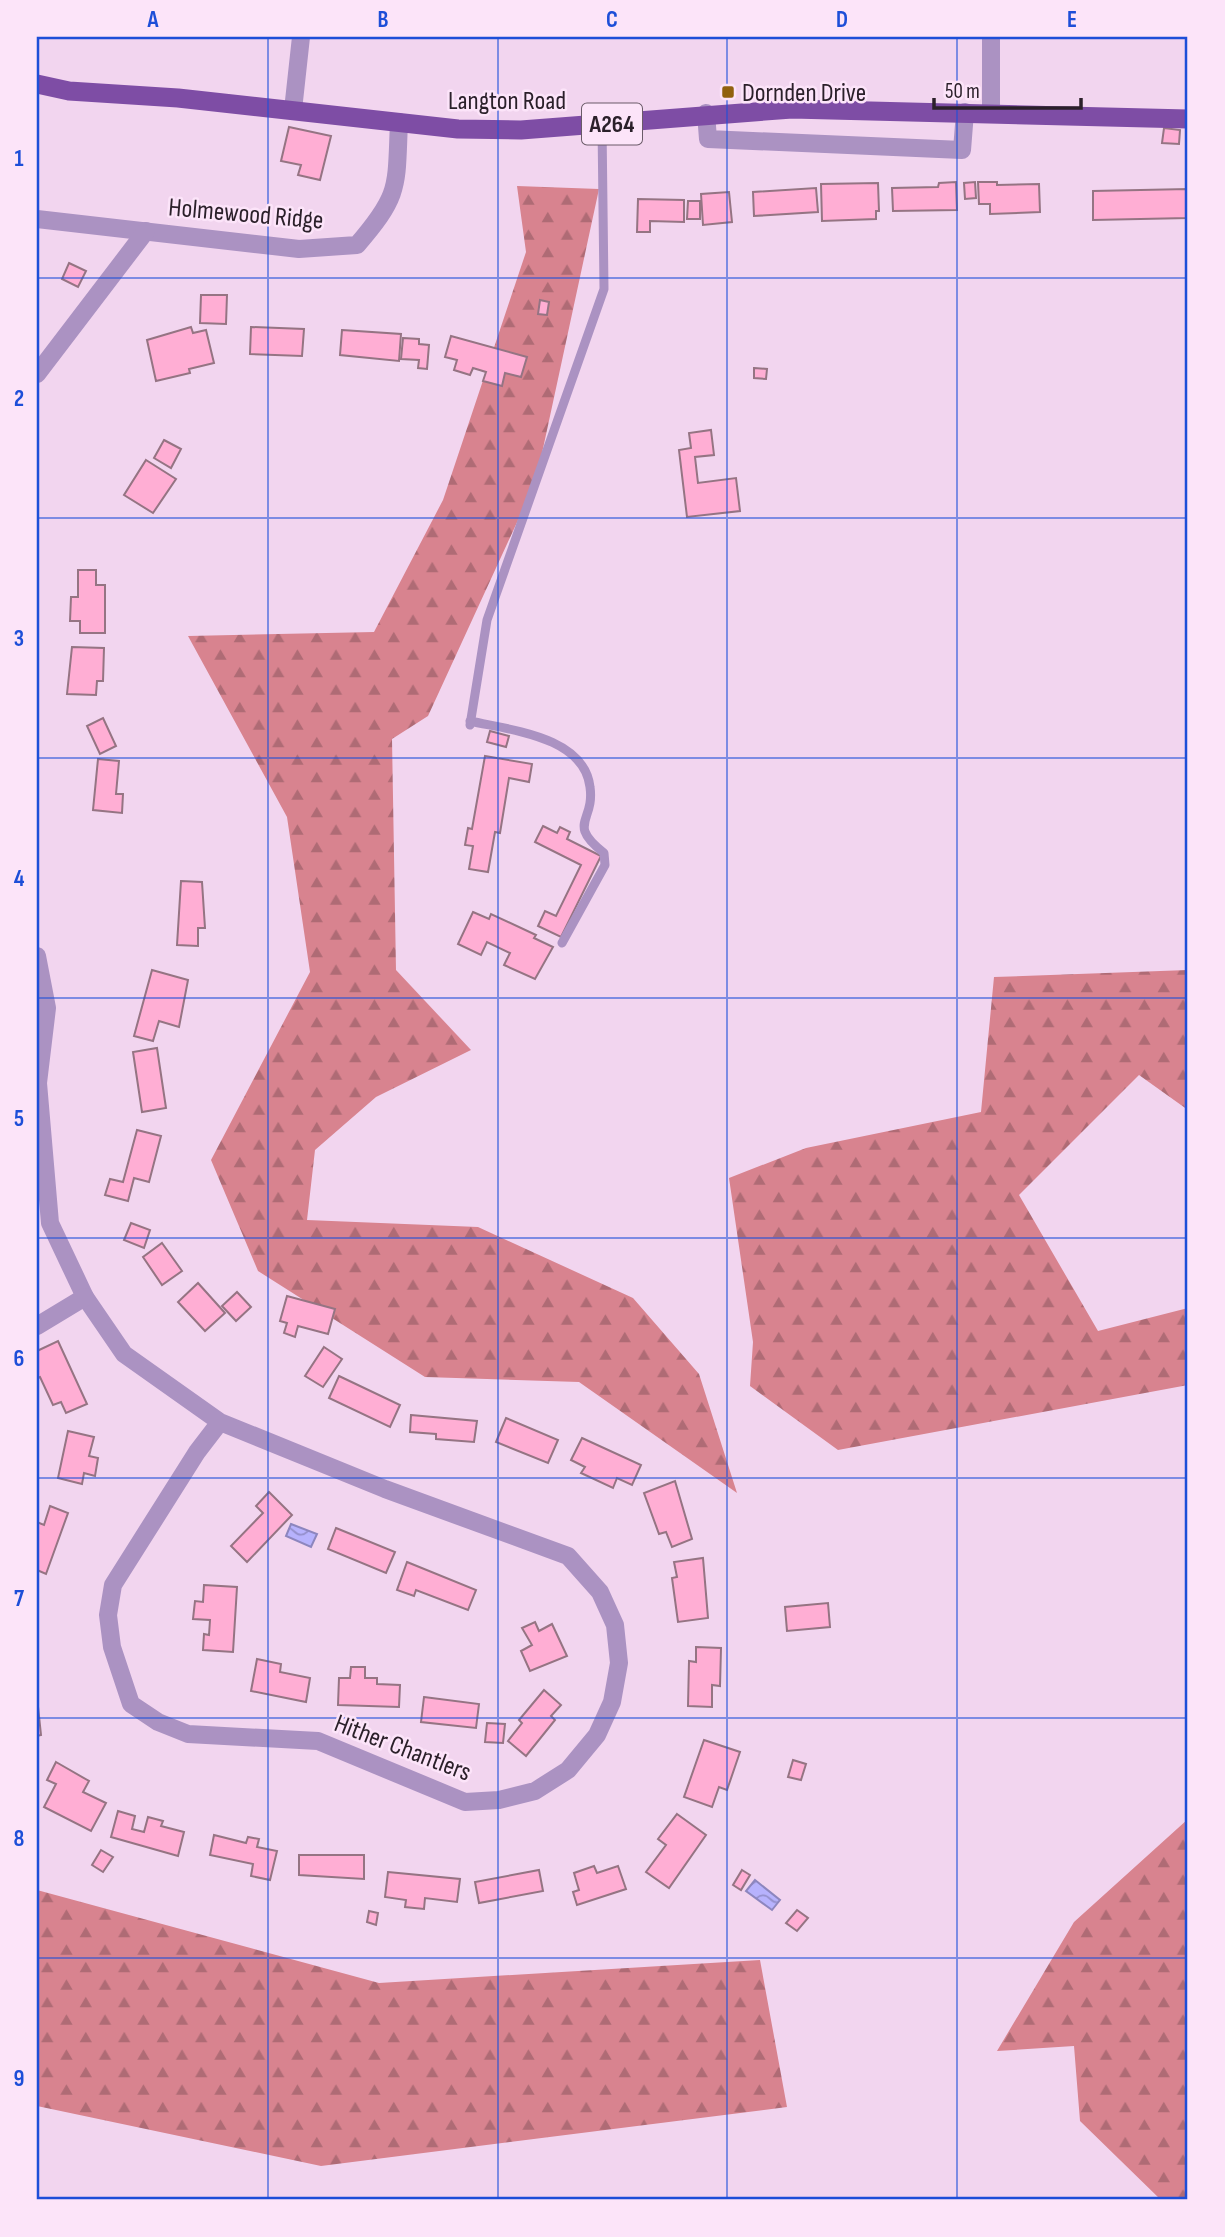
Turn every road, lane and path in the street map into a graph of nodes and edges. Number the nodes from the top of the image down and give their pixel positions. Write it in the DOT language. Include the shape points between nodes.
graph roads {
  1 [pos="301,37"];
  2 [pos="991,37"];
  3 [pos="37,84"];
  4 [pos="293,110"];
  5 [pos="965,112"];
  6 [pos="706,113"];
  7 [pos="991,113"];
  8 [pos="1188,119"];
  9 [pos="399,122"];
  10 [pos="602,125"];
  11 [pos="37,219"];
  12 [pos="146,230"];
  13 [pos="37,374"];
  14 [pos="562,943"];
  15 [pos="37,956"];
  16 [pos="85,1297"];
  17 [pos="37,1326"];
  18 [pos="220,1422"];
  1 -- 4 [label="street"];
  2 -- 7 [label="street"];
  3 -- 4 [label="main road, Langton Road / A264" via="69,91"];
  4 -- 9 [label="main road, Langton Road / A264"];
  5 -- 6 [label="main road, Langton Road / A264" via="792,109"];
  5 -- 6 [label="street" via="962,150 708,139"];
  5 -- 7 [label="main road, Langton Road / A264"];
  6 -- 10 [label="main road, Langton Road / A264"];
  7 -- 8 [label="main road, Langton Road / A264"];
  9 -- 10 [label="main road, Langton Road / A264" via="508,130"];
  9 -- 12 [label="street, Holmewood Ridge" via="396,186 386,211 357,245 299,249"];
  10 -- 14 [label="lane" via="604,289 487,620 470,723 549,741 576,758 588,778 591,789 583,830 586,839 604,853 605,865"];
  11 -- 12 [label="street, Holmewood Ridge"];
  12 -- 13 [label="street"];
  15 -- 16 [label="street, Hither Chantlers" via="47,1009 38,1083 50,1223"];
  16 -- 17 [label="street"];
  16 -- 18 [label="street, Hither Chantlers" via="124,1354"];
  18 -- 18 [label="street, Hither Chantlers" via="568,1556 600,1592 615,1625 619,1663 612,1702 597,1735 568,1770 535,1791 464,1802 318,1741 188,1734 131,1704 112,1647 108,1615 113,1585"];
}
